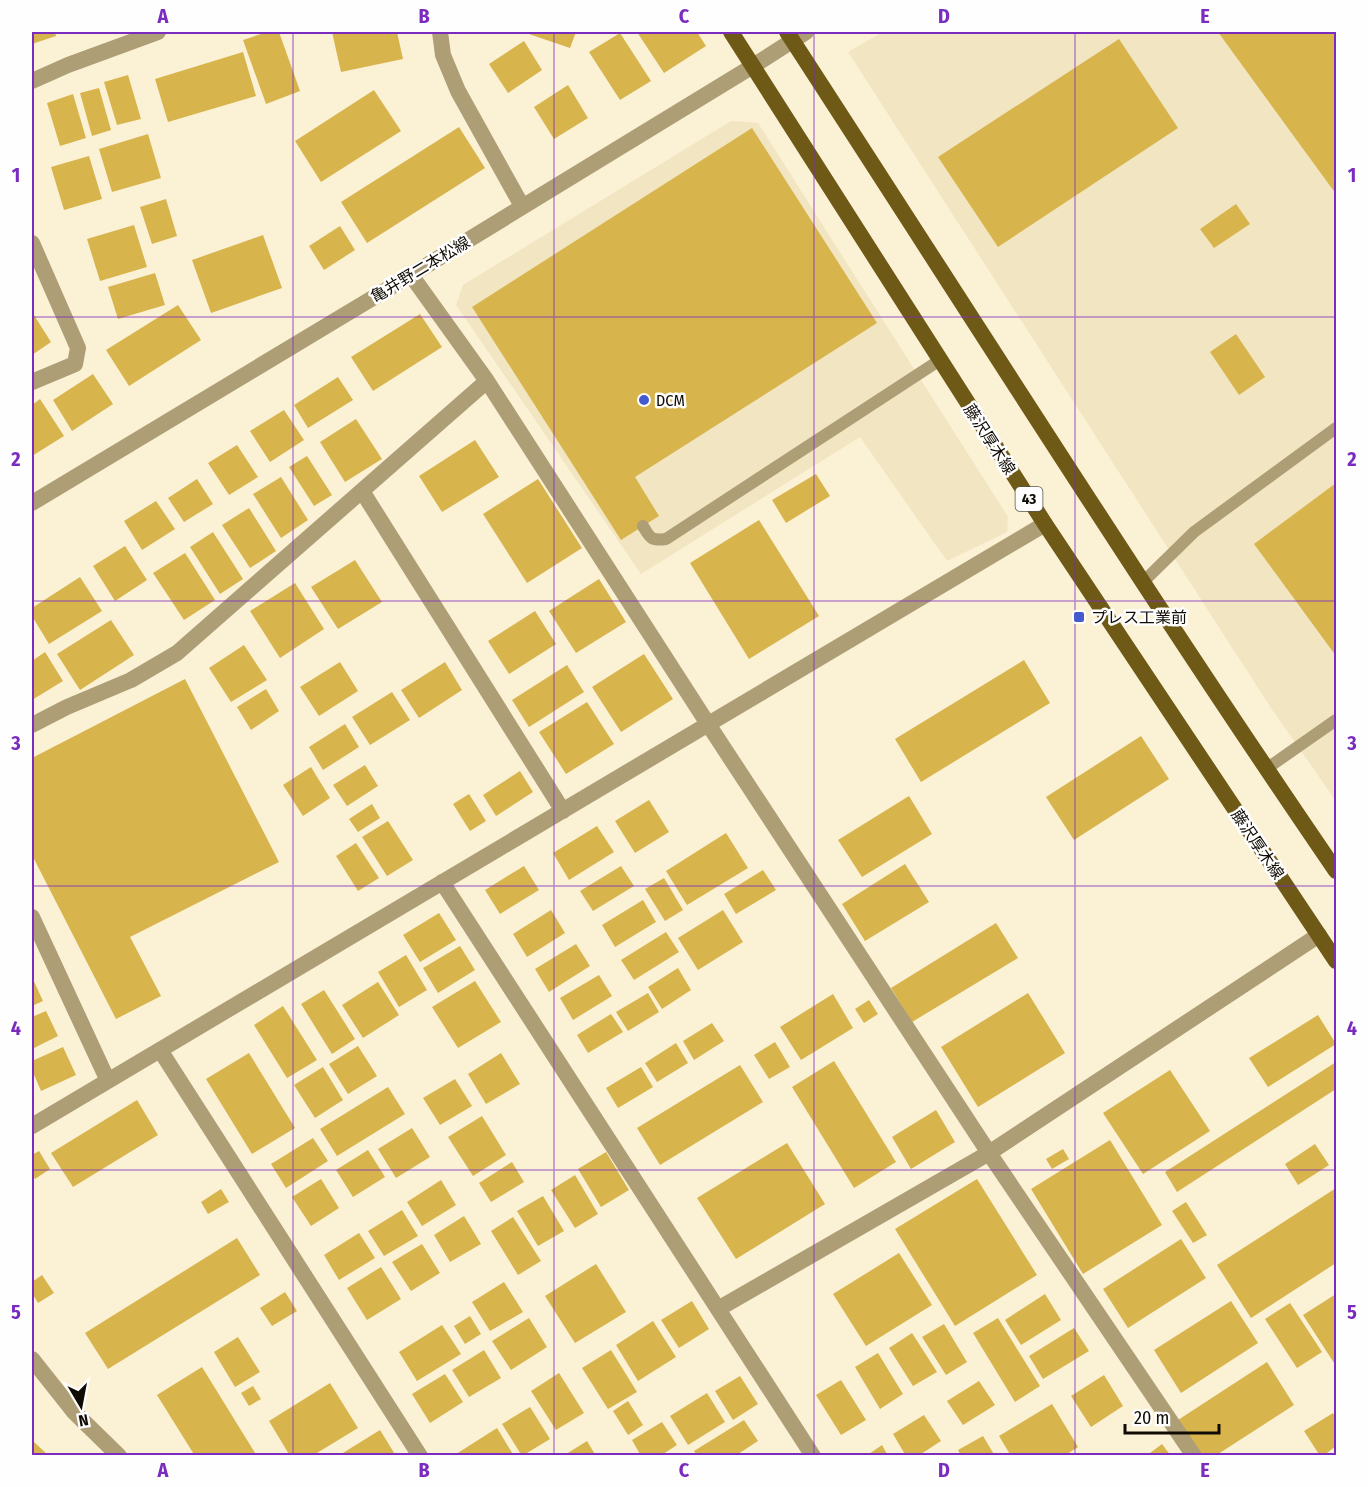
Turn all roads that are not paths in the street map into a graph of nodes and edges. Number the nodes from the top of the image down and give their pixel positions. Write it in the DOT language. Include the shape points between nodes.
graph roads {
  1 [pos="158,32"];
  2 [pos="441,32"];
  3 [pos="731,32"];
  4 [pos="795,34"];
  5 [pos="753,66"];
  6 [pos="32,81"];
  7 [pos="522,206"];
  8 [pos="32,243"];
  9 [pos="411,275"];
  10 [pos="940,360"];
  11 [pos="487,381"];
  12 [pos="32,382"];
  13 [pos="1336,428"];
  14 [pos="362,491"];
  15 [pos="32,503"];
  16 [pos="1045,524"];
  17 [pos="643,526"];
  18 [pos="1143,582"];
  19 [pos="1336,720"];
  20 [pos="32,724"];
  21 [pos="708,724"];
  22 [pos="1266,769"];
  23 [pos="563,811"];
  24 [pos="1336,871"];
  25 [pos="442,882"];
  26 [pos="32,917"];
  27 [pos="1319,935"];
  28 [pos="1336,961"];
  29 [pos="160,1050"];
  30 [pos="108,1081"];
  31 [pos="32,1126"];
  32 [pos="989,1153"];
  33 [pos="718,1309"];
  34 [pos="32,1359"];
  35 [pos="119,1455"];
  36 [pos="420,1455"];
  37 [pos="813,1455"];
  38 [pos="1194,1455"];
  1 -- 6 [label="street"];
  2 -- 7 [label="street" via="443,55 458,91"];
  3 -- 5 [label="main road, 藤沢厚木線 / 43"];
  4 -- 5 [label="street, 亀井野二本松線"];
  4 -- 18 [label="main road"];
  5 -- 7 [label="street, 亀井野二本松線"];
  5 -- 10 [label="main road, 藤沢厚木線 / 43"];
  7 -- 9 [label="street, 亀井野二本松線"];
  8 -- 12 [label="street" via="78,348 75,364"];
  9 -- 11 [label="street"];
  9 -- 15 [label="street, 亀井野二本松線"];
  10 -- 16 [label="main road, 藤沢厚木線 / 43"];
  10 -- 17 [label="lane" via="666,539 650,538"];
  11 -- 14 [label="street"];
  11 -- 21 [label="street"];
  13 -- 18 [label="lane" via="1194,532"];
  14 -- 20 [label="street" via="177,653 131,680"];
  14 -- 23 [label="street"];
  16 -- 21 [label="street"];
  16 -- 27 [label="main road, 藤沢厚木線 / 43"];
  18 -- 22 [label="main road"];
  19 -- 22 [label="lane"];
  21 -- 23 [label="street"];
  21 -- 32 [label="street"];
  22 -- 24 [label="main road"];
  23 -- 25 [label="street"];
  25 -- 29 [label="street"];
  25 -- 33 [label="street"];
  26 -- 30 [label="street"];
  27 -- 28 [label="main road, 藤沢厚木線 / 43"];
  27 -- 32 [label="street"];
  29 -- 30 [label="street"];
  29 -- 36 [label="street"];
  30 -- 31 [label="street"];
  32 -- 33 [label="street"];
  32 -- 38 [label="street"];
  33 -- 37 [label="street"];
  34 -- 35 [label="street" via="74,1412"];
}
